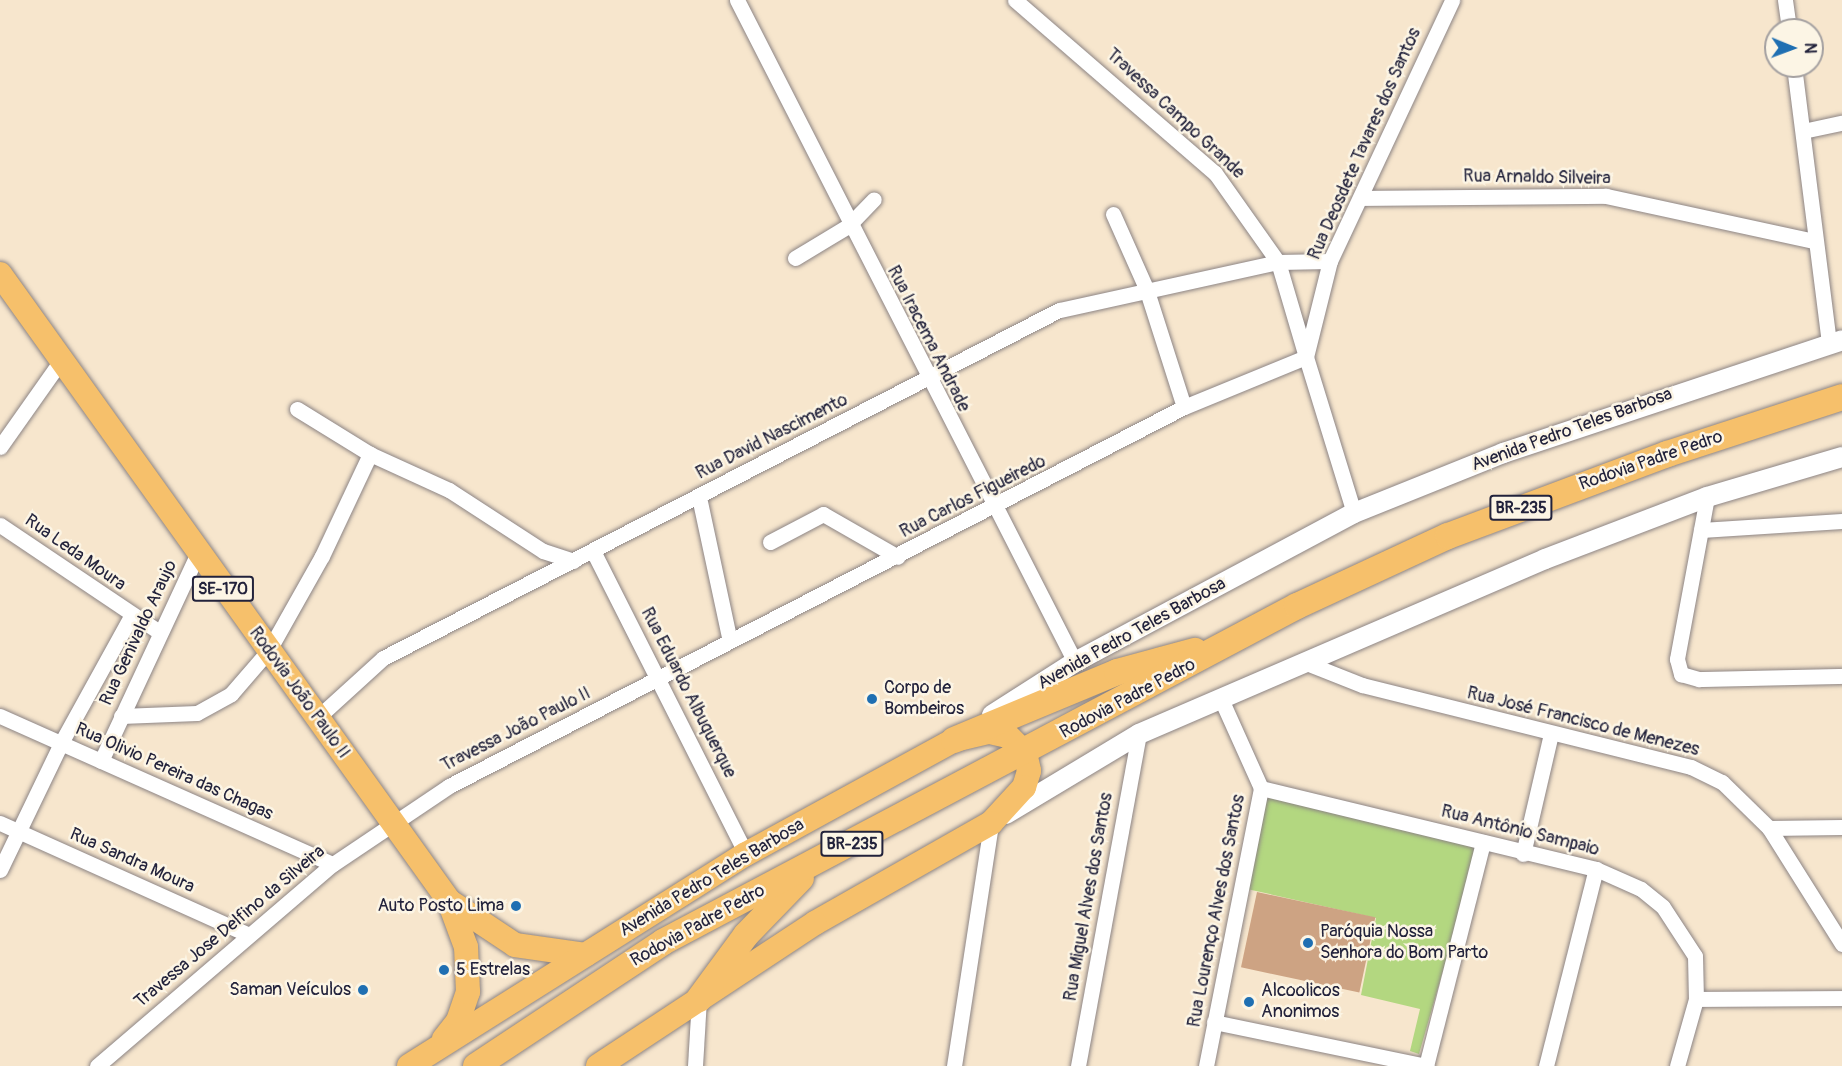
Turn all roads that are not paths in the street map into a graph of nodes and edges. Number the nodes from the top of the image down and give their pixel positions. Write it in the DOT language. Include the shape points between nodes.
graph roads {
  1 [pos="736,0"];
  2 [pos="1015,0"];
  3 [pos="1452,0"];
  4 [pos="1785,0"];
  5 [pos="1787,18"];
  6 [pos="1796,78"];
  7 [pos="1842,123"];
  8 [pos="1803,131"];
  9 [pos="1362,198"];
  10 [pos="873,199"];
  11 [pos="1113,214"];
  12 [pos="848,226"];
  13 [pos="1815,241"];
  14 [pos="795,258"];
  15 [pos="1330,261"];
  16 [pos="1278,262"];
  17 [pos="0,274"];
  18 [pos="1146,288"];
  19 [pos="1835,342"];
  20 [pos="1306,357"];
  21 [pos="62,359"];
  22 [pos="927,379"];
  23 [pos="1834,402"];
  24 [pos="1184,407"];
  25 [pos="297,409"];
  26 [pos="5,430"];
  27 [pos="0,447"];
  28 [pos="370,454"];
  29 [pos="1842,457"];
  30 [pos="699,497"];
  31 [pos="1707,497"];
  32 [pos="993,510"];
  33 [pos="1354,513"];
  34 [pos="1842,521"];
  35 [pos="0,525"];
  36 [pos="1701,530"];
  37 [pos="770,542"];
  38 [pos="593,551"];
  39 [pos="197,555"];
  40 [pos="898,557"];
  41 [pos="573,561"];
  42 [pos="131,616"];
  43 [pos="159,632"];
  44 [pos="1239,640"];
  45 [pos="730,641"];
  46 [pos="269,650"];
  47 [pos="1075,662"];
  48 [pos="1309,664"];
  49 [pos="1842,676"];
  50 [pos="661,679"];
  51 [pos="1221,699"];
  52 [pos="0,716"];
  53 [pos="122,716"];
  54 [pos="316,718"];
  55 [pos="1139,734"];
  56 [pos="1551,734"];
  57 [pos="954,741"];
  58 [pos="61,743"];
  59 [pos="1025,753"];
  60 [pos="101,761"];
  61 [pos="1261,788"];
  62 [pos="0,823"];
  63 [pos="991,823"];
  64 [pos="394,824"];
  65 [pos="1842,827"];
  66 [pos="1769,828"];
  67 [pos="18,831"];
  68 [pos="1484,842"];
  69 [pos="746,854"];
  70 [pos="1523,854"];
  71 [pos="816,862"];
  72 [pos="333,864"];
  73 [pos="1596,869"];
  74 [pos="0,870"];
  75 [pos="448,901"];
  76 [pos="247,934"];
  77 [pos="1842,944"];
  78 [pos="585,955"];
  79 [pos="1842,998"];
  80 [pos="699,999"];
  81 [pos="1696,999"];
  82 [pos="1214,1022"];
  83 [pos="439,1046"];
  84 [pos="97,1066"];
  85 [pos="409,1066"];
  86 [pos="476,1066"];
  87 [pos="598,1066"];
  88 [pos="695,1066"];
  89 [pos="954,1066"];
  90 [pos="1078,1066"];
  91 [pos="1206,1066"];
  92 [pos="1427,1066"];
  93 [pos="1546,1066"];
  94 [pos="1677,1066"];
  1 -- 12 [label="street, Rua Iracema Andrade"];
  2 -- 16 [label="street, Travessa Campo Grande" via="1215,173"];
  3 -- 9 [label="street, Rua Deosdete Tavares dos Santos"];
  4 -- 5 [label="street"];
  6 -- 8 [label="street"];
  7 -- 8 [label="street"];
  8 -- 13 [label="street"];
  9 -- 13 [label="street, Rua Arnaldo Silveira" via="1606,196"];
  9 -- 15 [label="street, Rua Deosdete Tavares dos Santos"];
  10 -- 12 [label="street"];
  11 -- 18 [label="street"];
  12 -- 14 [label="street"];
  12 -- 22 [label="street, Rua Iracema Andrade"];
  13 -- 19 [label="street"];
  15 -- 16 [label="street"];
  15 -- 20 [label="street, Rua Deosdete Tavares dos Santos"];
  16 -- 18 [label="street, Rua David Nascimento"];
  16 -- 20 [label="street, Travessa Campo Grande"];
  17 -- 21 [label="main road, Rodovia João Paulo II / SE-170"];
  18 -- 22 [label="street, Rua David Nascimento" via="1059,310"];
  18 -- 24 [label="street"];
  19 -- 33 [label="street, Avenida Pedro Teles Barbosa" via="1535,441"];
  20 -- 24 [label="street, Rua Carlos Figueiredo"];
  20 -- 33 [label="street"];
  21 -- 26 [label="street"];
  21 -- 39 [label="main road, Rodovia João Paulo II / SE-170"];
  22 -- 30 [label="street, Rua David Nascimento"];
  22 -- 32 [label="street, Rua Iracema Andrade"];
  23 -- 44 [label="highway, Rodovia Padre Pedro / BR-235" via="1667,454 1448,536 1296,606"];
  24 -- 32 [label="street, Rua Carlos Figueiredo"];
  25 -- 28 [label="street"];
  26 -- 27 [label="street"];
  28 -- 41 [label="street" via="408,467 543,551"];
  28 -- 46 [label="street" via="322,556"];
  29 -- 31 [label="street"];
  30 -- 38 [label="street, Rua David Nascimento"];
  30 -- 45 [label="street"];
  31 -- 36 [label="street"];
  31 -- 48 [label="street" via="1545,559"];
  32 -- 40 [label="street, Rua Carlos Figueiredo"];
  32 -- 47 [label="street, Rua Iracema Andrade"];
  33 -- 47 [label="street, Avenida Pedro Teles Barbosa"];
  34 -- 36 [label="street"];
  35 -- 42 [label="street, Rua Leda Moura"];
  36 -- 49 [label="street" via="1677,659 1681,674 1699,680"];
  37 -- 40 [label="street" via="824,514"];
  38 -- 41 [label="street, Rua David Nascimento"];
  38 -- 50 [label="street, Rua Eduardo Albuquerque"];
  39 -- 43 [label="street, Rua Genivaldo Araujo"];
  39 -- 46 [label="main road, Rodovia João Paulo II / SE-170"];
  40 -- 45 [label="street, Rua Carlos Figueiredo"];
  41 -- 54 [label="street, Rua David Nascimento" via="382,658"];
  42 -- 43 [label="street, Rua Leda Moura"];
  42 -- 58 [label="street, Rua Genivaldo Araujo"];
  43 -- 53 [label="street, Rua Genivaldo Araujo"];
  44 -- 57 [label="highway" via="1117,672"];
  44 -- 59 [label="highway, Rodovia Padre Pedro / BR-235"];
  45 -- 50 [label="street, Rua Carlos Figueiredo"];
  46 -- 53 [label="street" via="231,694 213,707 197,713"];
  46 -- 54 [label="main road, Rodovia João Paulo II / SE-170"];
  47 -- 57 [label="street, Avenida Pedro Teles Barbosa"];
  48 -- 51 [label="street"];
  48 -- 56 [label="street, Rua José Francisco de Menezes" via="1362,685"];
  50 -- 64 [label="street, Travessa João Paulo II" via="449,786"];
  50 -- 69 [label="street, Rua Eduardo Albuquerque"];
  51 -- 55 [label="street"];
  51 -- 61 [label="street, Rua Lourenço Alves dos Santos"];
  52 -- 58 [label="street, Rua Olivio Pereira das Chagas"];
  53 -- 60 [label="street, Rua Genivaldo Araujo"];
  54 -- 64 [label="main road, Rodovia João Paulo II / SE-170"];
  55 -- 63 [label="street"];
  55 -- 90 [label="street, Rua Miguel Alves dos Santos"];
  56 -- 66 [label="street, Rua José Francisco de Menezes" via="1690,767 1722,782"];
  56 -- 70 [label="street"];
  57 -- 59 [label="main road" via="990,732 1008,736"];
  57 -- 69 [label="main road, Avenida Pedro Teles Barbosa"];
  58 -- 60 [label="street, Rua Olivio Pereira das Chagas"];
  58 -- 67 [label="street, Rua Genivaldo Araujo"];
  59 -- 63 [label="main road" via="1029,771 1024,787"];
  59 -- 71 [label="highway, Rodovia Padre Pedro / BR-235"];
  60 -- 72 [label="street, Rua Olivio Pereira das Chagas"];
  61 -- 68 [label="street, Rua Antônio Sampaio"];
  61 -- 82 [label="street, Rua Lourenço Alves dos Santos"];
  62 -- 67 [label="street, Rua Sandra Moura"];
  63 -- 80 [label="main road" via="815,923"];
  63 -- 89 [label="street"];
  64 -- 72 [label="street, Travessa Jose Delfino da Silveira"];
  64 -- 75 [label="main road, Rodovia João Paulo II / SE-170"];
  65 -- 66 [label="street"];
  66 -- 77 [label="street, Rua José Francisco de Menezes"];
  67 -- 74 [label="street, Rua Genivaldo Araujo"];
  67 -- 76 [label="street, Rua Sandra Moura"];
  68 -- 70 [label="street, Rua Antônio Sampaio"];
  68 -- 92 [label="street"];
  69 -- 78 [label="main road, Avenida Pedro Teles Barbosa"];
  70 -- 73 [label="street, Rua Antônio Sampaio"];
  71 -- 80 [label="highway" via="746,935"];
  71 -- 86 [label="highway, Rodovia Padre Pedro / BR-235" via="663,942"];
  72 -- 76 [label="street, Travessa Jose Delfino da Silveira"];
  73 -- 81 [label="street, Rua Antônio Sampaio" via="1641,889 1683,932 1695,956"];
  73 -- 93 [label="street"];
  75 -- 78 [label="main road, Rodovia João Paulo II" via="515,945"];
  75 -- 83 [label="main road" via="466,947 468,992 458,1021"];
  76 -- 84 [label="street, Travessa Jose Delfino da Silveira"];
  78 -- 83 [label="main road, Avenida Pedro Teles Barbosa"];
  79 -- 81 [label="street"];
  80 -- 87 [label="main road"];
  80 -- 88 [label="street"];
  81 -- 94 [label="street, Rua Antônio Sampaio"];
  82 -- 91 [label="street, Rua Lourenço Alves dos Santos"];
  82 -- 92 [label="street"];
  83 -- 85 [label="main road, Avenida Pedro Teles Barbosa"];
}
